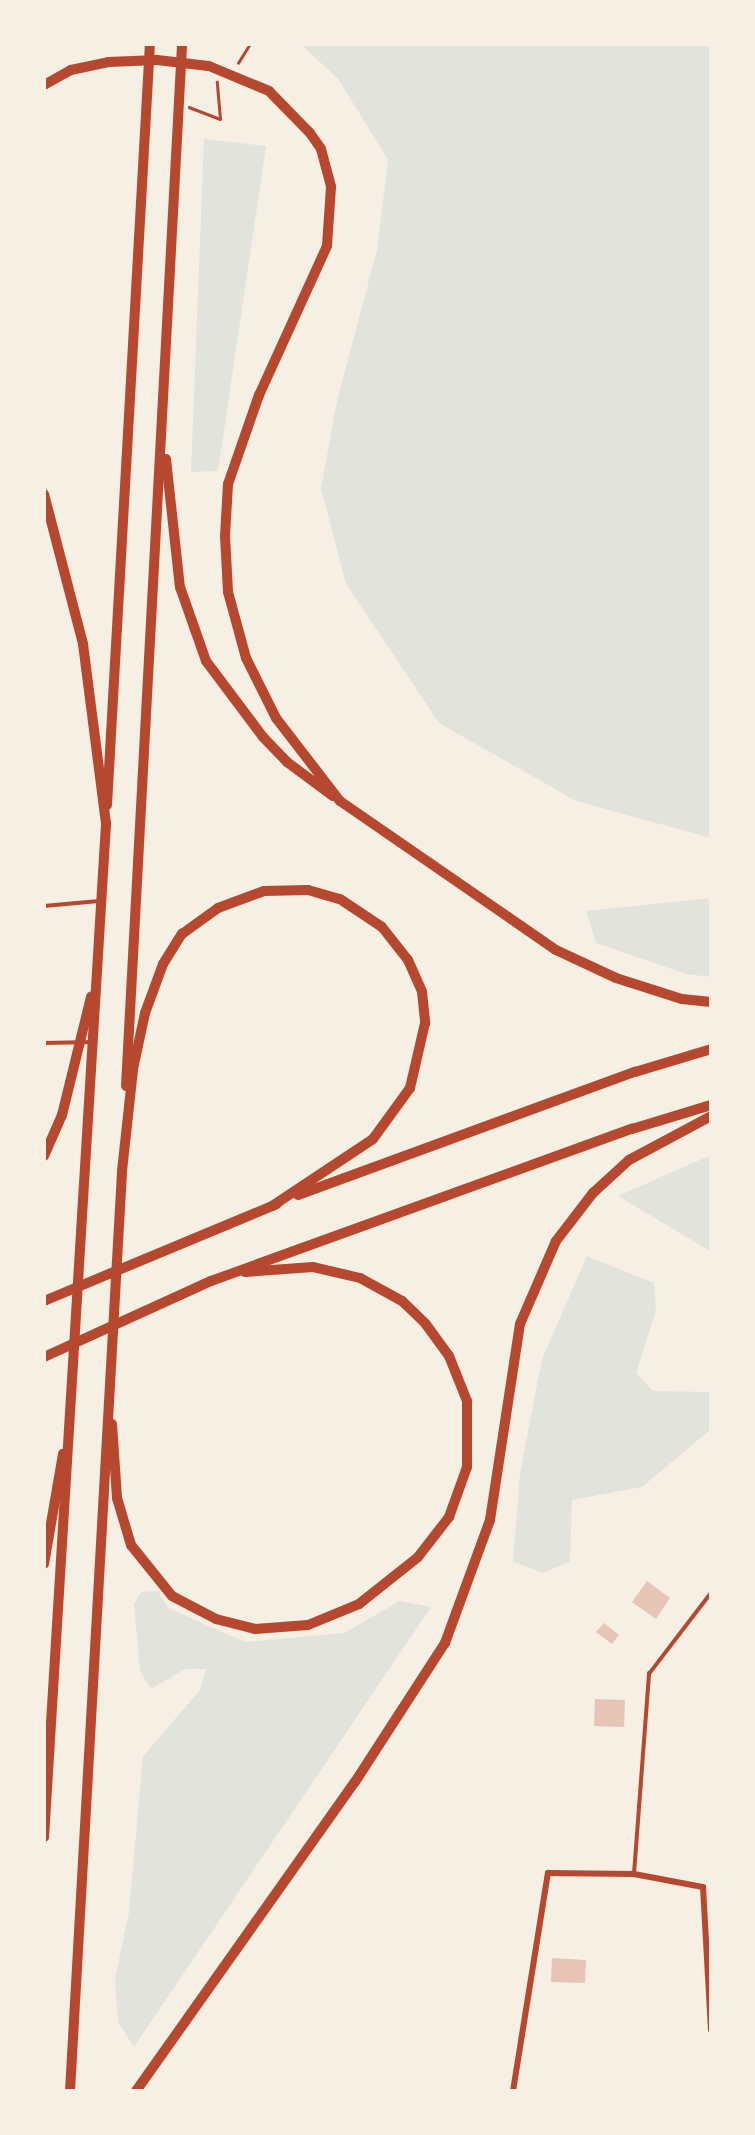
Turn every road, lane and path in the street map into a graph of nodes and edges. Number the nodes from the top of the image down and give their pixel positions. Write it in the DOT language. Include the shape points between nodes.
graph roads {
  1 [pos="150,44"];
  2 [pos="182,44"];
  3 [pos="250,44"];
  4 [pos="209,66"];
  5 [pos="229,74"];
  6 [pos="44,85"];
  7 [pos="189,94"];
  8 [pos="163,428"];
  9 [pos="44,494"];
  10 [pos="340,801"];
  11 [pos="106,824"];
  12 [pos="101,901"];
  13 [pos="44,906"];
  14 [pos="97,970"];
  15 [pos="711,1002"];
  16 [pos="80,1041"];
  17 [pos="93,1042"];
  18 [pos="44,1043"];
  19 [pos="711,1049"];
  20 [pos="711,1105"];
  21 [pos="711,1116"];
  22 [pos="44,1156"];
  23 [pos="122,1171"];
  24 [pos="272,1206"];
  25 [pos="211,1281"];
  26 [pos="44,1301"];
  27 [pos="44,1357"];
  28 [pos="112,1385"];
  29 [pos="68,1405"];
  30 [pos="44,1564"];
  31 [pos="711,1593"];
  32 [pos="44,1838"];
  33 [pos="634,1874"];
  34 [pos="711,2030"];
  35 [pos="70,2091"];
  36 [pos="136,2091"];
  37 [pos="513,2091"];
  1 -- 11 [label="main road"];
  2 -- 8 [label="main road"];
  3 -- 5 [label="path"];
  4 -- 5 [label="highway"];
  4 -- 6 [label="highway" via="157,60 108,62 71,70"];
  4 -- 7 [label="path" via="216,80 220,119 189,107"];
  5 -- 10 [label="highway" via="269,91 310,133 321,149 331,187 327,246 241,443 228,484 225,536 228,592 246,658 276,718"];
  8 -- 10 [label="main road" via="180,587 206,661 271,746"];
  8 -- 23 [label="main road"];
  9 -- 11 [label="highway" via="83,644"];
  10 -- 15 [label="highway" via="556,950 616,978 682,999"];
  11 -- 12 [label="highway"];
  12 -- 13 [label="lane"];
  12 -- 14 [label="highway"];
  14 -- 16 [label="highway"];
  14 -- 17 [label="highway"];
  16 -- 17 [label="lane"];
  16 -- 18 [label="lane"];
  16 -- 22 [label="highway" via="62,1115"];
  17 -- 29 [label="highway"];
  19 -- 24 [label="highway" via="635,1072"];
  20 -- 25 [label="highway"];
  21 -- 36 [label="highway" via="629,1160 593,1193 556,1241 520,1324 490,1520 445,1643 355,1782"];
  23 -- 24 [label="highway" via="145,1013 163,964 182,934 218,908 264,891 308,890 341,899 382,927 417,981 425,1023 410,1088 373,1139"];
  23 -- 28 [label="highway"];
  24 -- 26 [label="highway"];
  25 -- 27 [label="highway"];
  25 -- 28 [label="main road" via="275,1268 340,1272 391,1293 439,1340 456,1368 467,1401 470,1444 461,1494 418,1557 359,1604 308,1625 255,1629 193,1609 172,1596 131,1545 114,1474"];
  28 -- 35 [label="highway"];
  29 -- 30 [label="main road"];
  29 -- 32 [label="highway"];
  31 -- 33 [label="lane" via="649,1674"];
  33 -- 34 [label="street" via="703,1886"];
  33 -- 37 [label="street" via="548,1873"];
}
